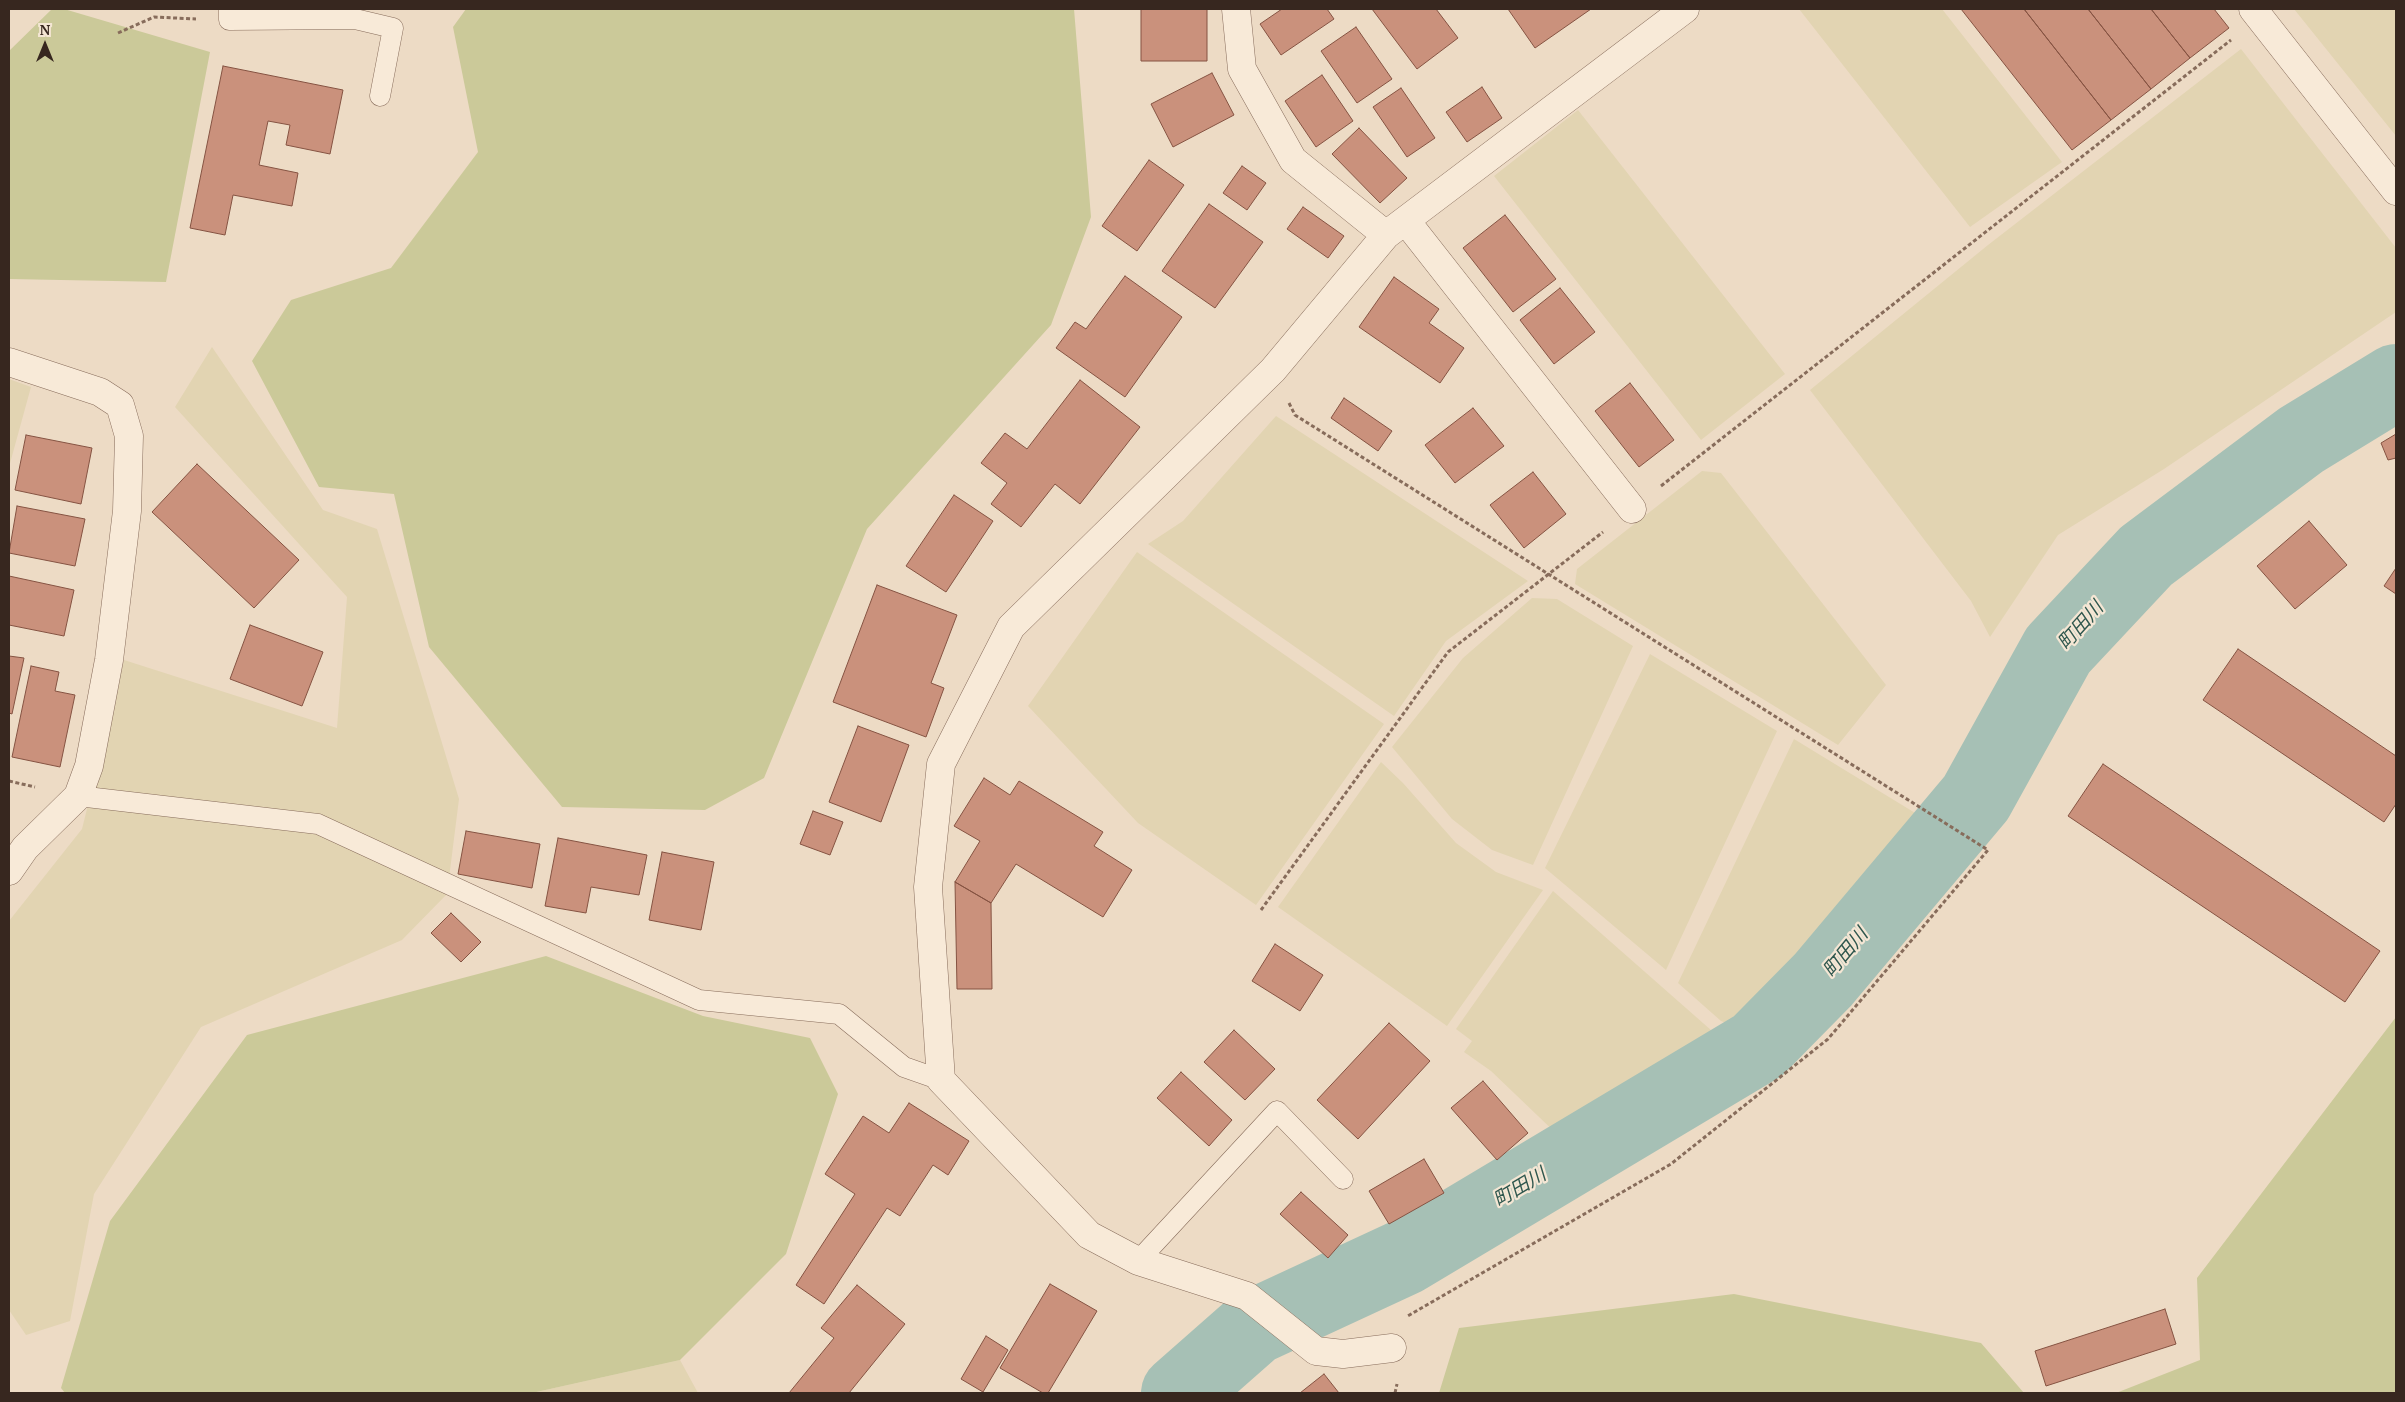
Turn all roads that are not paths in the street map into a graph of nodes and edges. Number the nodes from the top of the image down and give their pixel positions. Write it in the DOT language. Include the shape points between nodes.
graph roads {
  1 [pos="1236,9"];
  2 [pos="1685,9"];
  3 [pos="2256,13"];
  4 [pos="229,14"];
  5 [pos="380,96"];
  6 [pos="2396,191"];
  7 [pos="1396,228"];
  8 [pos="9,362"];
  9 [pos="1632,509"];
  10 [pos="78,796"];
  11 [pos="9,871"];
  12 [pos="941,1080"];
  13 [pos="1342,1179"];
  14 [pos="1138,1261"];
  15 [pos="1392,1348"];
  1 -- 7 [label="street" via="1242,69 1293,160"];
  2 -- 7 [label="street"];
  3 -- 6 [label="street"];
  4 -- 5 [label="lane" via="354,19 393,28"];
  7 -- 9 [label="street"];
  7 -- 12 [label="street" via="1273,370 1011,627 941,764 928,887"];
  8 -- 10 [label="street" via="100,392 120,405 129,436 127,511 109,660 89,766"];
  10 -- 11 [label="street" via="25,848"];
  10 -- 12 [label="lane" via="318,824 699,1000 839,1014 904,1066"];
  12 -- 14 [label="street" via="1089,1235"];
  13 -- 14 [label="lane" via="1277,1111"];
  14 -- 15 [label="street" via="1247,1296 1316,1351 1342,1354"];
}
